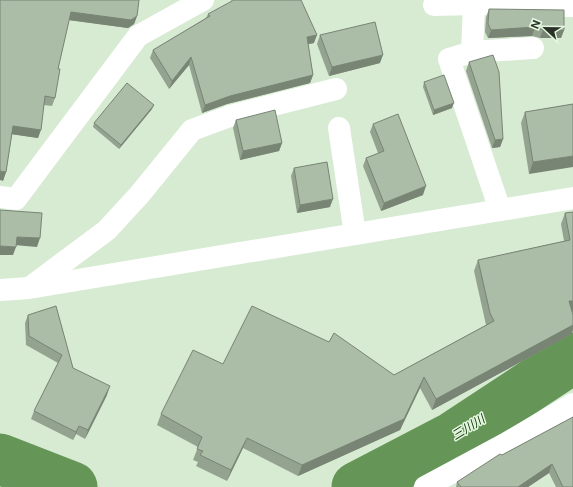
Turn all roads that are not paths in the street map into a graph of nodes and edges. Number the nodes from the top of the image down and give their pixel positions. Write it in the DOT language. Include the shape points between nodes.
graph roads {
  1 [pos="203,0"];
  2 [pos="482,3"];
  3 [pos="434,4"];
  4 [pos="573,6"];
  5 [pos="533,48"];
  6 [pos="472,52"];
  7 [pos="336,89"];
  8 [pos="339,128"];
  9 [pos="0,197"];
  10 [pos="573,198"];
  11 [pos="500,210"];
  12 [pos="355,234"];
  13 [pos="29,288"];
  14 [pos="0,290"];
  15 [pos="573,404"];
  16 [pos="425,487"];
  1 -- 9 [label="street" via="138,36 16,199"];
  2 -- 3 [label="street"];
  2 -- 4 [label="street"];
  2 -- 6 [label="street"];
  5 -- 6 [label="street"];
  6 -- 11 [label="street" via="449,59"];
  7 -- 13 [label="street" via="230,116 192,130 107,230"];
  8 -- 12 [label="street"];
  10 -- 11 [label="street"];
  11 -- 12 [label="street"];
  12 -- 13 [label="street"];
  13 -- 14 [label="street"];
  15 -- 16 [label="street"];
}
